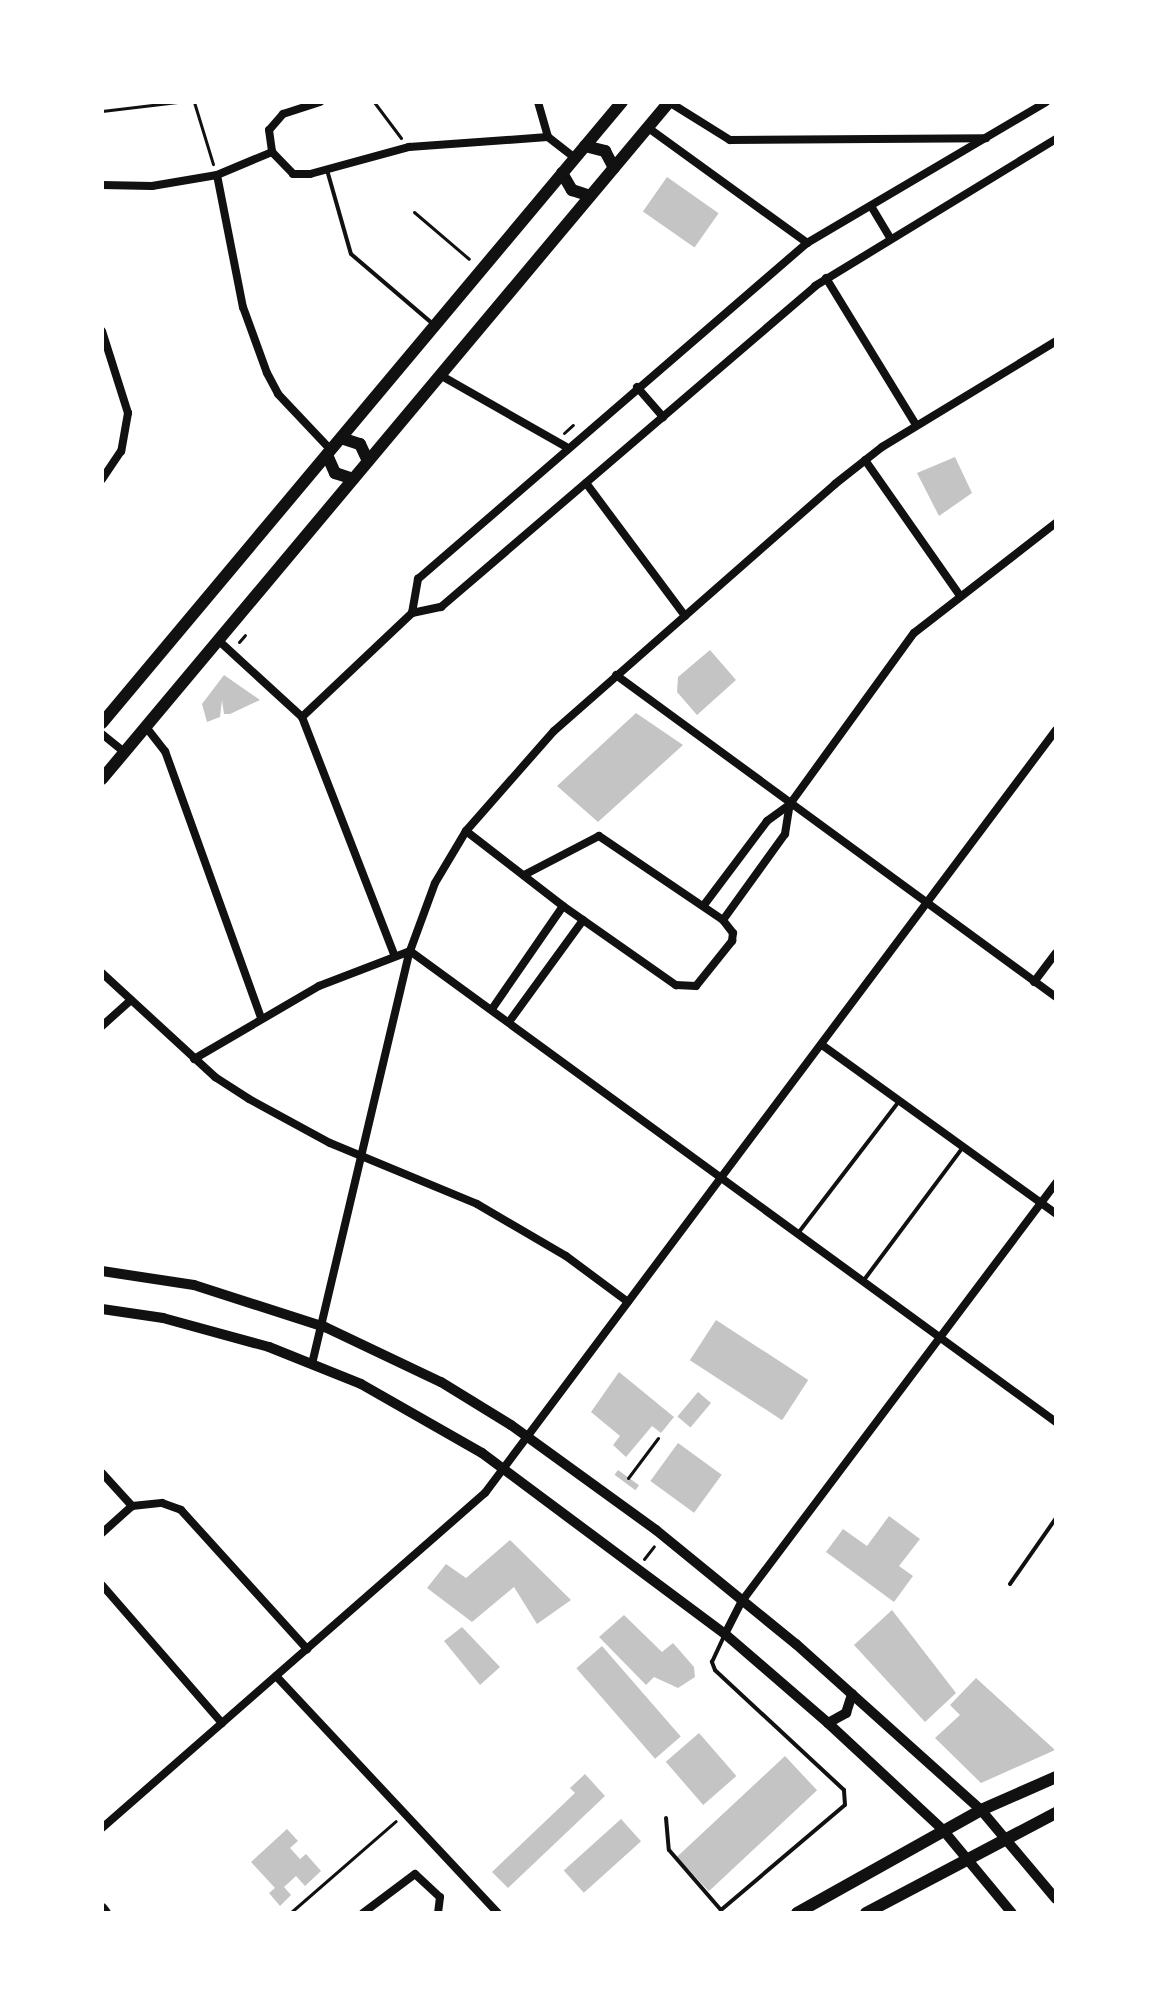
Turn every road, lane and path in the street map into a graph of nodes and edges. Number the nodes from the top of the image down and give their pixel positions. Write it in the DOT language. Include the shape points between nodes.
graph roads {
  1 [pos="177,102"];
  2 [pos="194,102"];
  3 [pos="320,102"];
  4 [pos="374,102"];
  5 [pos="538,102"];
  6 [pos="622,102"];
  7 [pos="669,102"];
  8 [pos="1046,102"];
  9 [pos="102,111"];
  10 [pos="647,127"];
  11 [pos="548,137"];
  12 [pos="987,138"];
  13 [pos="1056,139"];
  14 [pos="585,146"];
  15 [pos="409,147"];
  16 [pos="272,152"];
  17 [pos="575,158"];
  18 [pos="614,168"];
  19 [pos="327,170"];
  20 [pos="562,173"];
  21 [pos="217,175"];
  22 [pos="102,185"];
  23 [pos="590,196"];
  24 [pos="871,206"];
  25 [pos="414,212"];
  26 [pos="890,238"];
  27 [pos="807,243"];
  28 [pos="482,270"];
  29 [pos="826,278"];
  30 [pos="435,326"];
  31 [pos="102,331"];
  32 [pos="1056,341"];
  33 [pos="440,375"];
  34 [pos="637,387"];
  35 [pos="663,417"];
  36 [pos="573,425"];
  37 [pos="916,425"];
  38 [pos="564,433"];
  39 [pos="341,438"];
  40 [pos="566,447"];
  41 [pos="329,453"];
  42 [pos="865,460"];
  43 [pos="368,461"];
  44 [pos="102,479"];
  45 [pos="353,479"];
  46 [pos="586,483"];
  47 [pos="1056,523"];
  48 [pos="959,594"];
  49 [pos="412,613"];
  50 [pos="685,616"];
  51 [pos="245,635"];
  52 [pos="218,640"];
  53 [pos="236,644"];
  54 [pos="616,675"];
  55 [pos="302,717"];
  56 [pos="102,723"];
  57 [pos="146,727"];
  58 [pos="1056,730"];
  59 [pos="102,734"];
  60 [pos="124,752"];
  61 [pos="102,779"];
  62 [pos="790,804"];
  63 [pos="466,831"];
  64 [pos="524,875"];
  65 [pos="704,905"];
  66 [pos="563,906"];
  67 [pos="926,906"];
  68 [pos="583,920"];
  69 [pos="723,920"];
  70 [pos="410,951"];
  71 [pos="1056,953"];
  72 [pos="394,954"];
  73 [pos="102,973"];
  74 [pos="1034,982"];
  75 [pos="1056,997"];
  76 [pos="131,1000"];
  77 [pos="492,1009"];
  78 [pos="261,1017"];
  79 [pos="509,1022"];
  80 [pos="102,1026"];
  81 [pos="822,1045"];
  82 [pos="194,1059"];
  83 [pos="899,1101"];
  84 [pos="963,1147"];
  85 [pos="364,1158"];
  86 [pos="722,1176"];
  87 [pos="1056,1183"];
  88 [pos="1041,1203"];
  89 [pos="1056,1214"];
  90 [pos="799,1232"];
  91 [pos="102,1271"];
  92 [pos="863,1281"];
  93 [pos="628,1302"];
  94 [pos="102,1309"];
  95 [pos="325,1327"];
  96 [pos="938,1340"];
  97 [pos="312,1364"];
  98 [pos="1056,1422"];
  99 [pos="529,1437"];
  100 [pos="658,1438"];
  101 [pos="505,1469"];
  102 [pos="102,1473"];
  103 [pos="628,1478"];
  104 [pos="132,1506"];
  105 [pos="1056,1518"];
  106 [pos="102,1533"];
  107 [pos="663,1536"];
  108 [pos="637,1568"];
  109 [pos="1010,1584"];
  110 [pos="102,1585"];
  111 [pos="742,1601"];
  112 [pos="725,1634"];
  113 [pos="307,1649"];
  114 [pos="276,1676"];
  115 [pos="852,1694"];
  116 [pos="222,1723"];
  117 [pos="828,1723"];
  118 [pos="1056,1777"];
  119 [pos="981,1810"];
  120 [pos="405,1813"];
  121 [pos="1056,1813"];
  122 [pos="666,1818"];
  123 [pos="102,1828"];
  124 [pos="943,1830"];
  125 [pos="1004,1837"];
  126 [pos="965,1856"];
  127 [pos="1056,1899"];
  128 [pos="723,1911"];
  129 [pos="290,1913"];
  130 [pos="363,1913"];
  131 [pos="438,1913"];
  132 [pos="498,1913"];
  133 [pos="797,1913"];
  134 [pos="866,1913"];
  135 [pos="1012,1913"];
  1 -- 9 [label="path"];
  2 -- 21 [label="path"];
  3 -- 16 [label="street" via="274,121 269,130"];
  4 -- 15 [label="path"];
  5 -- 11 [label="street"];
  6 -- 14 [label="main road"];
  7 -- 10 [label="main road"];
  7 -- 12 [label="street" via="730,140"];
  8 -- 12 [label="street"];
  10 -- 18 [label="main road"];
  10 -- 27 [label="street"];
  11 -- 15 [label="street"];
  11 -- 17 [label="street"];
  12 -- 24 [label="street"];
  13 -- 26 [label="street"];
  14 -- 17 [label="main road"];
  14 -- 18 [label="main road" via="605,151"];
  15 -- 19 [label="street"];
  16 -- 19 [label="street" via="293,174"];
  16 -- 21 [label="street"];
  17 -- 20 [label="main road"];
  18 -- 23 [label="main road"];
  19 -- 30 [label="lane" via="351,254"];
  20 -- 23 [label="main road" via="572,190"];
  20 -- 28 [label="main road"];
  21 -- 22 [label="street" via="152,186"];
  21 -- 41 [label="street" via="243,307 267,373 278,394"];
  23 -- 33 [label="main road"];
  24 -- 26 [label="street"];
  24 -- 27 [label="street"];
  25 -- 28 [label="path"];
  26 -- 29 [label="street"];
  27 -- 34 [label="street"];
  28 -- 30 [label="main road"];
  29 -- 35 [label="street"];
  29 -- 37 [label="street"];
  30 -- 39 [label="main road"];
  31 -- 44 [label="street" via="128,413 121,451"];
  32 -- 37 [label="street"];
  33 -- 40 [label="street"];
  33 -- 43 [label="main road"];
  34 -- 35 [label="street"];
  34 -- 40 [label="street"];
  35 -- 46 [label="street"];
  36 -- 38 [label="path"];
  37 -- 42 [label="street"];
  39 -- 41 [label="main road"];
  39 -- 43 [label="main road" via="360,444"];
  40 -- 49 [label="street" via="418,579"];
  41 -- 45 [label="main road" via="335,473"];
  41 -- 56 [label="main road"];
  42 -- 48 [label="street"];
  42 -- 50 [label="street"];
  43 -- 45 [label="main road"];
  45 -- 52 [label="main road"];
  46 -- 49 [label="street" via="441,607"];
  46 -- 50 [label="street"];
  47 -- 48 [label="street"];
  48 -- 62 [label="street" via="914,633"];
  49 -- 55 [label="street"];
  50 -- 54 [label="street"];
  51 -- 53 [label="path"];
  52 -- 55 [label="street"];
  52 -- 57 [label="main road"];
  54 -- 62 [label="street"];
  54 -- 63 [label="street" via="527,758"];
  55 -- 72 [label="street"];
  57 -- 60 [label="main road"];
  57 -- 78 [label="street" via="165,751"];
  58 -- 67 [label="street"];
  59 -- 60 [label="street"];
  60 -- 61 [label="main road"];
  62 -- 65 [label="street" via="767,821"];
  62 -- 67 [label="street"];
  62 -- 69 [label="street" via="785,834"];
  63 -- 64 [label="street"];
  63 -- 70 [label="street" via="435,883"];
  64 -- 65 [label="street" via="599,836"];
  64 -- 66 [label="street"];
  65 -- 69 [label="street"];
  66 -- 68 [label="street"];
  66 -- 77 [label="street"];
  67 -- 74 [label="street"];
  67 -- 81 [label="street"];
  68 -- 69 [label="street" via="685,987 696,986 732,941 733,933"];
  68 -- 79 [label="street"];
  70 -- 72 [label="street"];
  70 -- 77 [label="street"];
  70 -- 85 [label="street"];
  71 -- 74 [label="street"];
  72 -- 78 [label="street"];
  73 -- 76 [label="street"];
  74 -- 75 [label="street"];
  76 -- 80 [label="street"];
  76 -- 82 [label="street"];
  77 -- 79 [label="street"];
  78 -- 82 [label="street"];
  79 -- 86 [label="street"];
  81 -- 83 [label="street"];
  81 -- 86 [label="street"];
  82 -- 85 [label="street" via="249,1099"];
  83 -- 84 [label="street"];
  83 -- 90 [label="lane"];
  84 -- 88 [label="street"];
  84 -- 92 [label="lane"];
  85 -- 93 [label="street" via="527,1231"];
  85 -- 95 [label="street"];
  86 -- 90 [label="street"];
  86 -- 93 [label="street"];
  87 -- 88 [label="street"];
  88 -- 89 [label="street"];
  88 -- 96 [label="street"];
  90 -- 92 [label="street"];
  91 -- 95 [label="street" via="194,1285"];
  92 -- 96 [label="street"];
  93 -- 99 [label="street"];
  94 -- 97 [label="street" via="176,1321"];
  95 -- 97 [label="street"];
  95 -- 99 [label="street" via="441,1382"];
  96 -- 98 [label="street"];
  96 -- 111 [label="street"];
  97 -- 101 [label="street" via="361,1384"];
  99 -- 101 [label="street"];
  99 -- 107 [label="street"];
  100 -- 103 [label="path"];
  101 -- 108 [label="street"];
  101 -- 113 [label="street" via="485,1493"];
  102 -- 104 [label="street"];
  104 -- 106 [label="street"];
  104 -- 113 [label="street" via="162,1503 181,1510"];
  105 -- 109 [label="lane"];
  107 -- 108 [label="path"];
  107 -- 111 [label="street"];
  108 -- 112 [label="street"];
  110 -- 116 [label="street"];
  111 -- 112 [label="street"];
  111 -- 115 [label="street"];
  112 -- 117 [label="street"];
  112 -- 128 [label="lane" via="712,1662 715,1670 847,1798 843,1808"];
  113 -- 114 [label="street"];
  114 -- 116 [label="street"];
  114 -- 120 [label="street"];
  115 -- 117 [label="street" via="846,1713"];
  115 -- 119 [label="street"];
  116 -- 123 [label="street"];
  117 -- 124 [label="street"];
  118 -- 119 [label="main road"];
  119 -- 124 [label="main road"];
  119 -- 125 [label="street"];
  120 -- 129 [label="path"];
  120 -- 132 [label="street"];
  121 -- 125 [label="main road"];
  122 -- 128 [label="lane" via="669,1850"];
  124 -- 126 [label="street"];
  124 -- 133 [label="main road"];
  125 -- 126 [label="main road"];
  125 -- 127 [label="street"];
  126 -- 134 [label="main road"];
  126 -- 135 [label="street"];
  130 -- 131 [label="street" via="415,1874 440,1897"];
}
